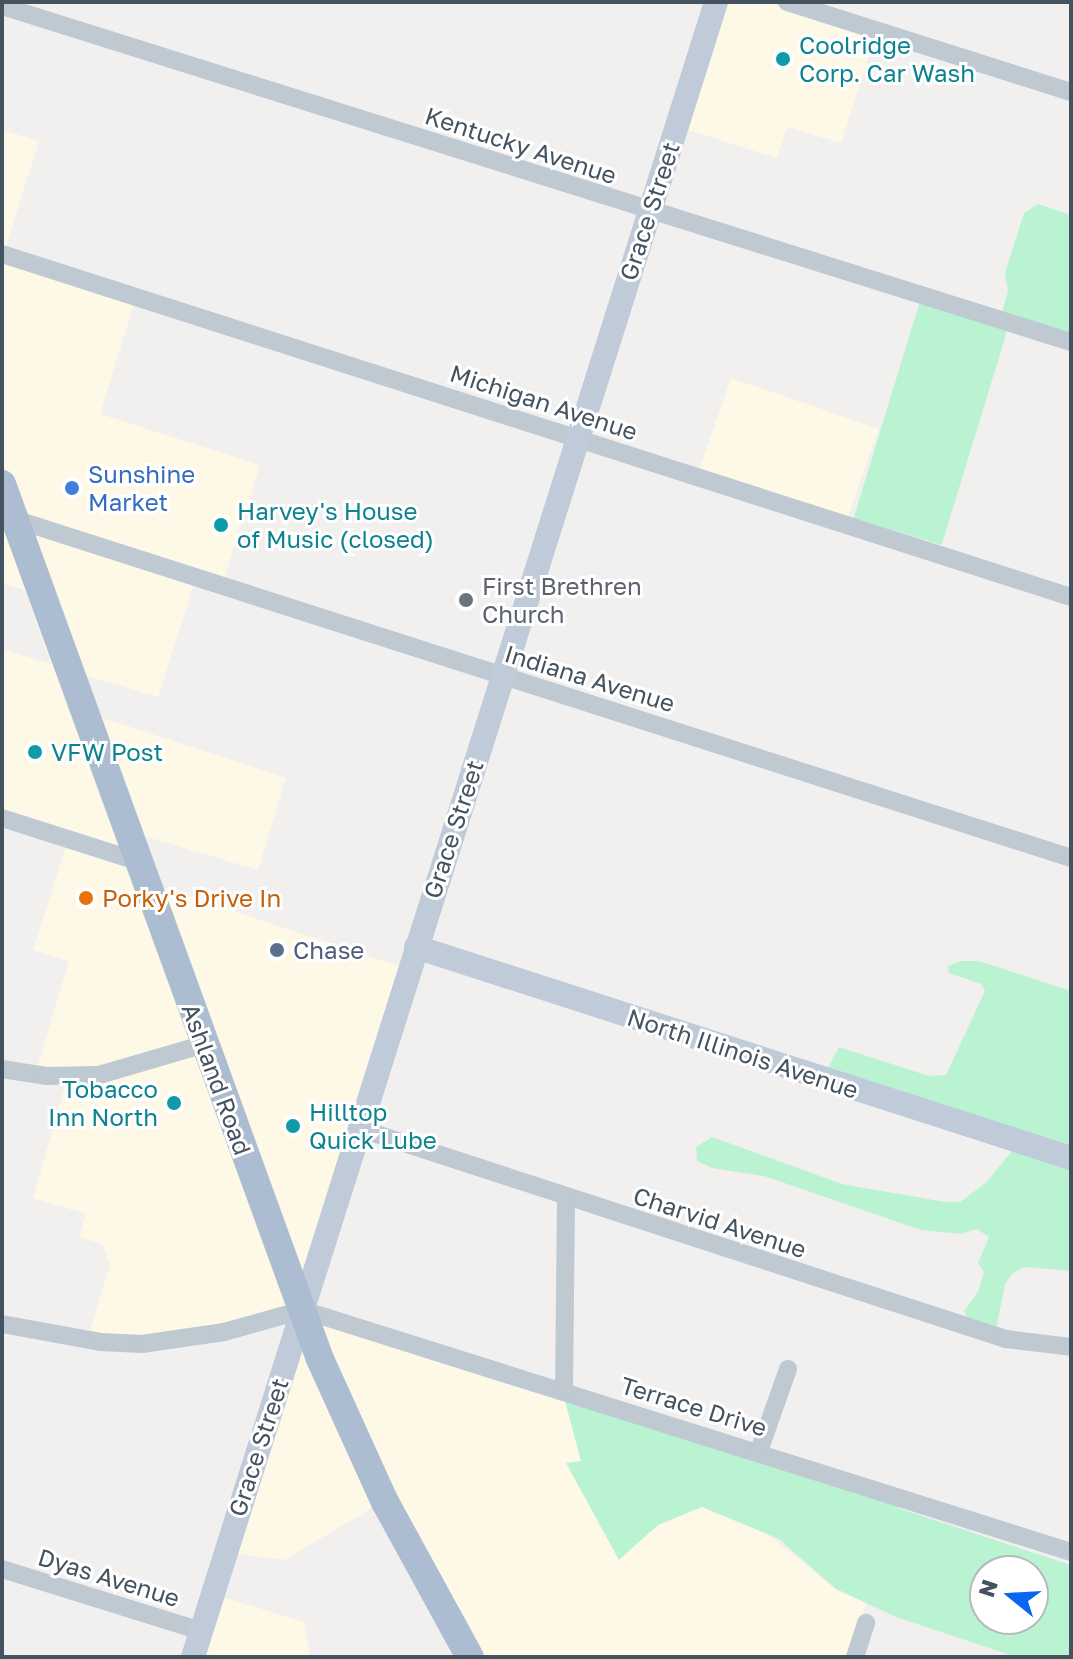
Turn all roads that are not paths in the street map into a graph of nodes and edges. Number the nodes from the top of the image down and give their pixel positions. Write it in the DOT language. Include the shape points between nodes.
graph roads {
  1 [pos="716,2"];
  2 [pos="787,2"];
  3 [pos="2,6"];
  4 [pos="1071,92"];
  5 [pos="649,211"];
  6 [pos="2,254"];
  7 [pos="1071,342"];
  8 [pos="577,438"];
  9 [pos="2,484"];
  10 [pos="8,517"];
  11 [pos="1071,597"];
  12 [pos="502,675"];
  13 [pos="2,818"];
  14 [pos="1071,858"];
  15 [pos="137,861"];
  16 [pos="416,947"];
  17 [pos="205,1044"];
  18 [pos="2,1069"];
  19 [pos="358,1128"];
  20 [pos="1071,1158"];
  21 [pos="566,1198"];
  22 [pos="303,1310"];
  23 [pos="2,1324"];
  24 [pos="1071,1347"];
  25 [pos="788,1369"];
  26 [pos="564,1391"];
  27 [pos="759,1451"];
  28 [pos="1071,1552"];
  29 [pos="2,1569"];
  30 [pos="866,1623"];
  31 [pos="201,1631"];
  32 [pos="193,1657"];
  33 [pos="470,1657"];
  34 [pos="855,1657"];
  1 -- 5 [label="street, Grace Street"];
  2 -- 4 [label="street"];
  3 -- 5 [label="street, Kentucky Avenue"];
  5 -- 7 [label="street, Kentucky Avenue"];
  5 -- 8 [label="street, Grace Street"];
  6 -- 8 [label="street, Michigan Avenue"];
  8 -- 11 [label="street, Michigan Avenue"];
  8 -- 12 [label="street, Grace Street"];
  9 -- 10 [label="main road, Ashland Road"];
  10 -- 12 [label="street, Indiana Avenue"];
  10 -- 15 [label="main road, Ashland Road"];
  12 -- 14 [label="street, Indiana Avenue"];
  12 -- 16 [label="street, Grace Street"];
  13 -- 15 [label="street"];
  15 -- 17 [label="main road, Ashland Road"];
  16 -- 19 [label="street, Grace Street"];
  16 -- 20 [label="street, North Illinois Avenue"];
  17 -- 18 [label="street" via="99,1075 47,1076"];
  17 -- 22 [label="main road, Ashland Road"];
  19 -- 21 [label="street, Charvid Avenue"];
  19 -- 22 [label="street, Grace Street"];
  21 -- 24 [label="street, Charvid Avenue" via="1006,1339"];
  21 -- 26 [label="street"];
  22 -- 23 [label="street" via="224,1332 142,1344"];
  22 -- 26 [label="street, Terrace Drive"];
  22 -- 31 [label="street, Grace Street"];
  22 -- 33 [label="main road, Ashland Road" via="357,1445"];
  25 -- 27 [label="street"];
  26 -- 27 [label="street, Terrace Drive"];
  27 -- 28 [label="street, Terrace Drive"];
  29 -- 31 [label="street, Dyas Avenue"];
  30 -- 34 [label="street"];
  31 -- 32 [label="street, Grace Street"];
}
